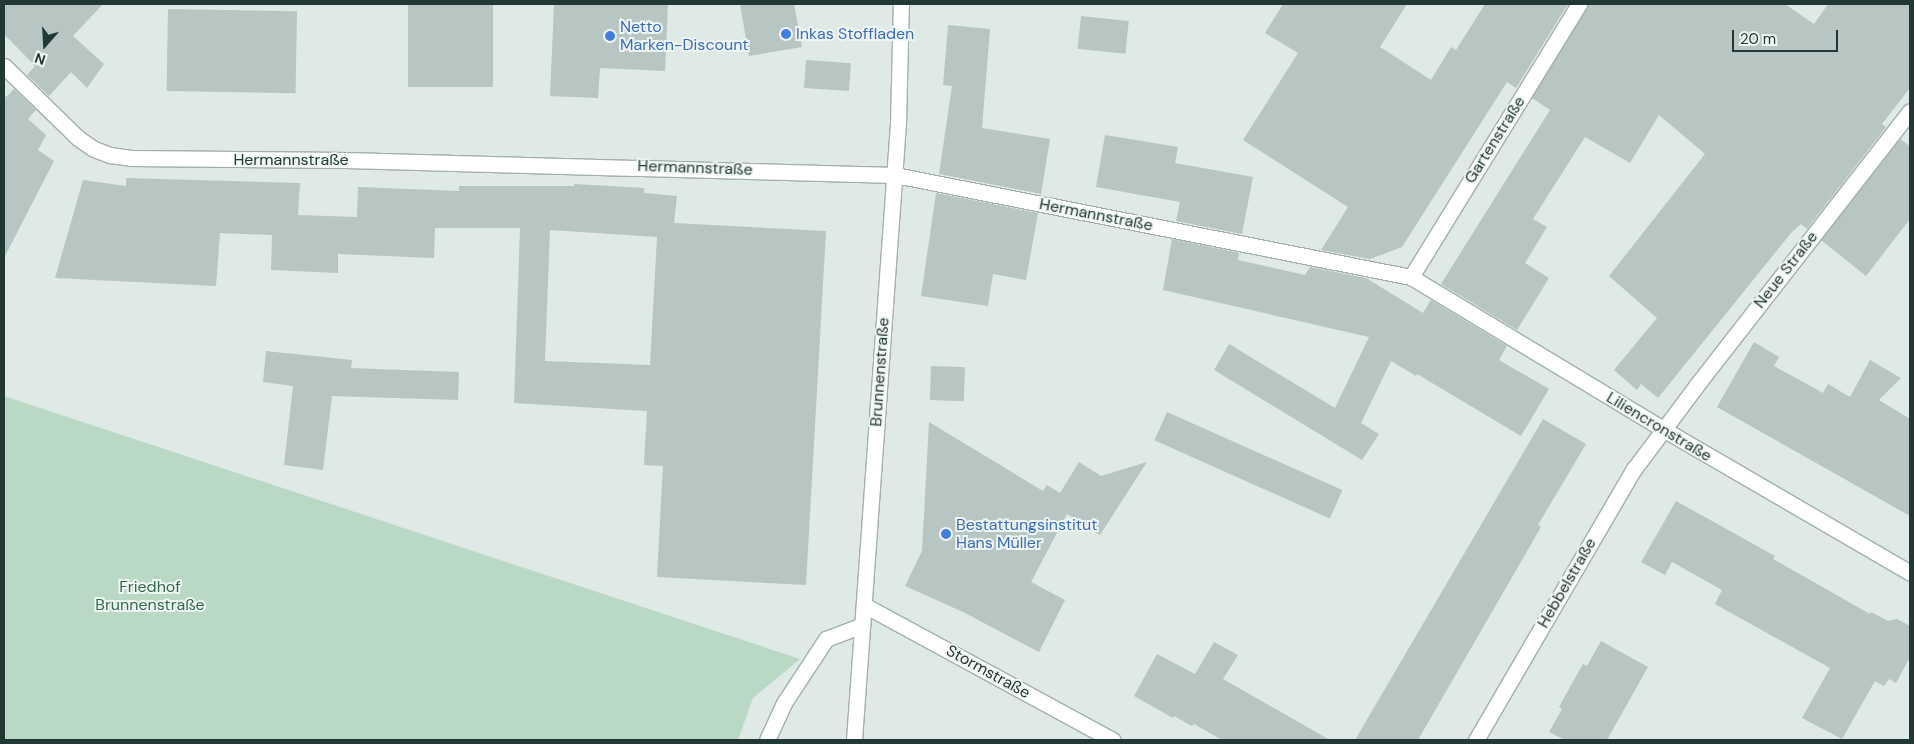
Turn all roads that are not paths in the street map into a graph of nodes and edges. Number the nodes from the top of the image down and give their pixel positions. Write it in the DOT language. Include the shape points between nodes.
graph roads {
  1 [pos="901,4"];
  2 [pos="1580,4"];
  3 [pos="4,66"];
  4 [pos="1910,111"];
  5 [pos="894,175"];
  6 [pos="1411,277"];
  7 [pos="1663,429"];
  8 [pos="1910,573"];
  9 [pos="864,604"];
  10 [pos="862,624"];
  11 [pos="767,740"];
  12 [pos="854,740"];
  13 [pos="1113,740"];
  14 [pos="1476,740"];
  1 -- 5 [label="street, Brunnenstraße"];
  2 -- 6 [label="street, Gartenstraße"];
  3 -- 5 [label="street, Hermannstraße" via="78,138 94,149 131,158 346,160"];
  4 -- 7 [label="street, Neue Straße"];
  5 -- 6 [label="street, Hermannstraße"];
  5 -- 9 [label="street, Brunnenstraße"];
  6 -- 7 [label="street, Liliencronstraße"];
  7 -- 8 [label="street, Liliencronstraße"];
  7 -- 14 [label="street, Hebbelstraße" via="1634,469"];
  9 -- 10 [label="street, Brunnenstraße"];
  9 -- 13 [label="street, Stormstraße"];
  10 -- 11 [label="street" via="826,639 784,703"];
  10 -- 12 [label="street, Brunnenstraße"];
}
